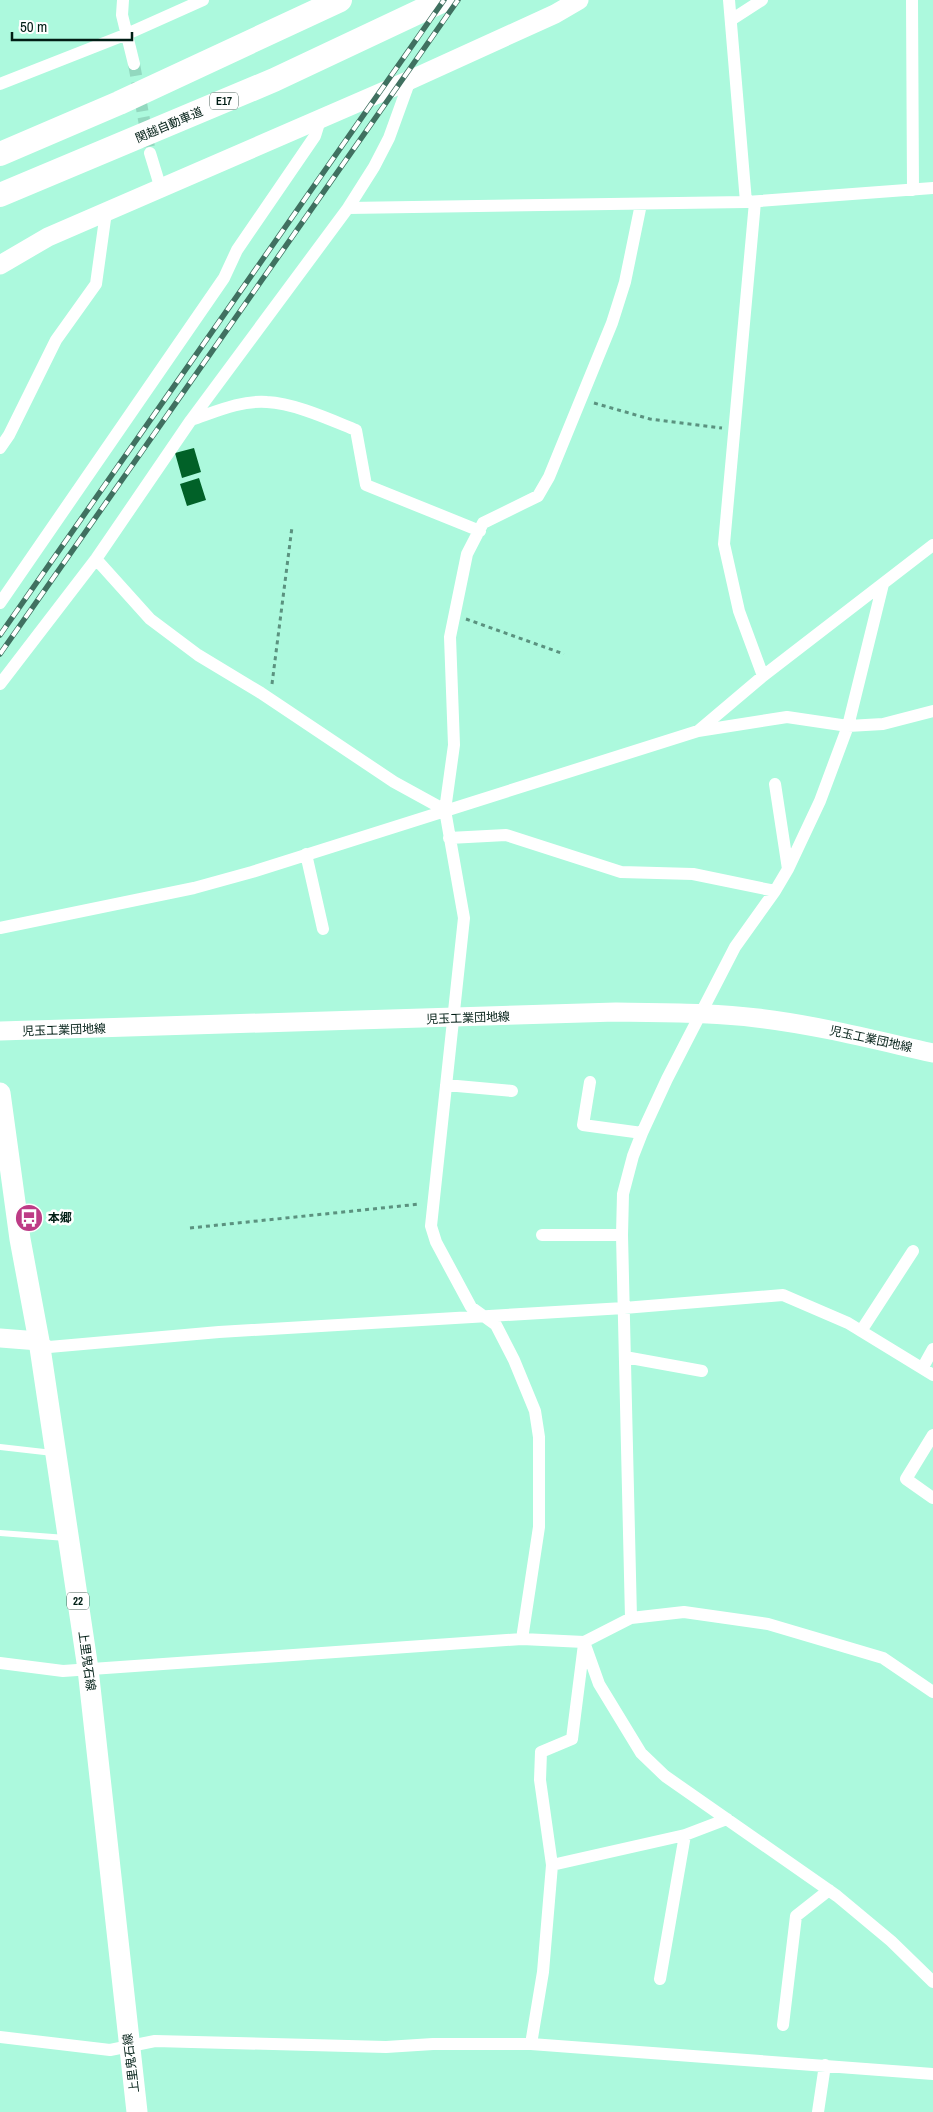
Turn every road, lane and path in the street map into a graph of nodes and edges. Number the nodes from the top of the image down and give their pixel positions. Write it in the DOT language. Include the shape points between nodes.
graph roads {
  1 [pos="123,0"];
  2 [pos="202,0"];
  3 [pos="340,0"];
  4 [pos="444,0"];
  5 [pos="579,0"];
  6 [pos="730,0"];
  7 [pos="762,0"];
  8 [pos="912,0"];
  9 [pos="731,20"];
  10 [pos="127,34"];
  11 [pos="134,64"];
  12 [pos="410,80"];
  13 [pos="0,84"];
  14 [pos="320,120"];
  15 [pos="150,153"];
  16 [pos="0,154"];
  17 [pos="933,188"];
  18 [pos="161,189"];
  19 [pos="913,190"];
  20 [pos="0,195"];
  21 [pos="750,202"];
  22 [pos="641,204"];
  23 [pos="348,208"];
  24 [pos="106,212"];
  25 [pos="0,265"];
  26 [pos="581,399"];
  27 [pos="191,420"];
  28 [pos="735,430"];
  29 [pos="0,448"];
  30 [pos="292,528"];
  31 [pos="480,531"];
  32 [pos="933,545"];
  33 [pos="96,559"];
  34 [pos="884,584"];
  35 [pos="0,603"];
  36 [pos="454,614"];
  37 [pos="564,654"];
  38 [pos="763,676"];
  39 [pos="0,684"];
  40 [pos="270,700"];
  41 [pos="933,712"];
  42 [pos="848,726"];
  43 [pos="698,731"];
  44 [pos="775,784"];
  45 [pos="445,810"];
  46 [pos="450,838"];
  47 [pos="306,854"];
  48 [pos="788,869"];
  49 [pos="776,891"];
  50 [pos="0,928"];
  51 [pos="323,929"];
  52 [pos="700,1014"];
  53 [pos="453,1019"];
  54 [pos="0,1031"];
  55 [pos="933,1053"];
  56 [pos="590,1082"];
  57 [pos="446,1085"];
  58 [pos="512,1091"];
  59 [pos="0,1093"];
  60 [pos="642,1133"];
  61 [pos="433,1202"];
  62 [pos="190,1228"];
  63 [pos="542,1235"];
  64 [pos="622,1235"];
  65 [pos="913,1251"];
  66 [pos="624,1308"];
  67 [pos="484,1316"];
  68 [pos="861,1331"];
  69 [pos="0,1338"];
  70 [pos="39,1341"];
  71 [pos="933,1348"];
  72 [pos="625,1357"];
  73 [pos="702,1371"];
  74 [pos="928,1371"];
  75 [pos="933,1435"];
  76 [pos="0,1447"];
  77 [pos="57,1454"];
  78 [pos="933,1498"];
  79 [pos="0,1533"];
  80 [pos="69,1538"];
  81 [pos="631,1618"];
  82 [pos="522,1638"];
  83 [pos="584,1642"];
  84 [pos="0,1663"];
  85 [pos="88,1669"];
  86 [pos="933,1692"];
  87 [pos="727,1819"];
  88 [pos="685,1835"];
  89 [pos="552,1865"];
  90 [pos="829,1890"];
  91 [pos="660,1979"];
  92 [pos="933,1982"];
  93 [pos="783,2025"];
  94 [pos="0,2037"];
  95 [pos="531,2044"];
  96 [pos="129,2046"];
  97 [pos="825,2065"];
  98 [pos="933,2074"];
  99 [pos="137,2112"];
  100 [pos="818,2112"];
  1 -- 10 [label="street" via="122,15"];
  2 -- 10 [label="street"];
  3 -- 16 [label="highway" via="128,99"];
  4 -- 20 [label="highway, 関越自動車道 / E17" via="274,80"];
  5 -- 12 [label="street"];
  6 -- 9 [label="street"];
  7 -- 9 [label="street"];
  8 -- 19 [label="street"];
  9 -- 21 [label="street"];
  10 -- 11 [label="street"];
  10 -- 13 [label="street"];
  12 -- 14 [label="street"];
  12 -- 23 [label="street" via="389,138"];
  14 -- 18 [label="street"];
  14 -- 35 [label="street" via="315,136 237,250 224,278"];
  15 -- 18 [label="street"];
  17 -- 19 [label="street"];
  18 -- 24 [label="street"];
  19 -- 21 [label="street"];
  21 -- 22 [label="street"];
  21 -- 28 [label="street"];
  22 -- 23 [label="street"];
  22 -- 26 [label="street" via="620,298"];
  23 -- 27 [label="street"];
  24 -- 25 [label="street" via="48,237"];
  24 -- 29 [label="street" via="96,284 56,340"];
  26 -- 28 [label="path" via="650,419"];
  26 -- 31 [label="street" via="538,496 484,524"];
  27 -- 31 [label="street" via="238,405 267,402 312,412 356,430 366,485"];
  27 -- 33 [label="street"];
  28 -- 38 [label="street" via="724,544 739,611"];
  30 -- 40 [label="path"];
  31 -- 36 [label="street" via="467,554"];
  32 -- 34 [label="street"];
  33 -- 39 [label="street"];
  33 -- 40 [label="street" via="150,619 198,655"];
  34 -- 38 [label="street"];
  34 -- 42 [label="street"];
  36 -- 37 [label="path"];
  36 -- 45 [label="street" via="450,637 454,745"];
  38 -- 43 [label="street"];
  40 -- 45 [label="street" via="394,782"];
  41 -- 42 [label="street" via="883,724"];
  42 -- 43 [label="street" via="786,717"];
  42 -- 48 [label="street" via="820,801"];
  43 -- 45 [label="street"];
  44 -- 48 [label="street"];
  45 -- 46 [label="street"];
  45 -- 47 [label="street"];
  46 -- 49 [label="street" via="506,835 621,872 693,874"];
  46 -- 53 [label="street" via="464,918"];
  47 -- 50 [label="street" via="194,888"];
  47 -- 51 [label="street"];
  48 -- 49 [label="street"];
  49 -- 52 [label="street" via="735,947"];
  52 -- 53 [label="street, 児玉工業団地線" via="616,1012"];
  52 -- 55 [label="street, 児玉工業団地線" via="800,1024"];
  52 -- 60 [label="street"];
  53 -- 54 [label="street, 児玉工業団地線"];
  53 -- 57 [label="street"];
  56 -- 60 [label="street" via="583,1125"];
  57 -- 58 [label="street"];
  57 -- 61 [label="street"];
  59 -- 70 [label="main road, 上里鬼石線 / 22" via="20,1239"];
  60 -- 64 [label="street" via="623,1194"];
  61 -- 62 [label="path"];
  61 -- 67 [label="street" via="431,1226 436,1242 471,1307"];
  63 -- 64 [label="street"];
  64 -- 66 [label="street"];
  65 -- 68 [label="street"];
  66 -- 67 [label="street"];
  66 -- 68 [label="street" via="783,1295"];
  66 -- 72 [label="street"];
  67 -- 70 [label="street" via="210,1333 49,1348"];
  67 -- 82 [label="street" via="496,1325 514,1360 535,1411 539,1437 539,1527"];
  68 -- 74 [label="street"];
  69 -- 70 [label="street"];
  70 -- 77 [label="main road, 上里鬼石線 / 22"];
  71 -- 74 [label="street"];
  72 -- 73 [label="street"];
  72 -- 81 [label="street"];
  75 -- 78 [label="street" via="906,1479"];
  76 -- 77 [label="lane"];
  77 -- 80 [label="main road, 上里鬼石線 / 22"];
  79 -- 80 [label="lane"];
  80 -- 85 [label="main road, 上里鬼石線 / 22"];
  81 -- 83 [label="street"];
  81 -- 86 [label="street" via="684,1612 768,1624 883,1658"];
  82 -- 83 [label="street"];
  82 -- 85 [label="street"];
  83 -- 87 [label="street" via="599,1684 641,1752 665,1776"];
  83 -- 89 [label="street" via="572,1739 541,1752 540,1780"];
  84 -- 85 [label="street" via="63,1671"];
  85 -- 96 [label="main road, 上里鬼石線 / 22"];
  87 -- 88 [label="street"];
  87 -- 90 [label="street"];
  88 -- 89 [label="street"];
  88 -- 91 [label="street"];
  89 -- 95 [label="street" via="543,1972"];
  90 -- 92 [label="street" via="891,1941"];
  90 -- 93 [label="street" via="796,1916"];
  94 -- 96 [label="street" via="110,2050"];
  95 -- 96 [label="street" via="386,2047 155,2041"];
  95 -- 97 [label="street"];
  96 -- 99 [label="main road, 上里鬼石線 / 22"];
  97 -- 98 [label="street"];
  97 -- 100 [label="street"];
}
